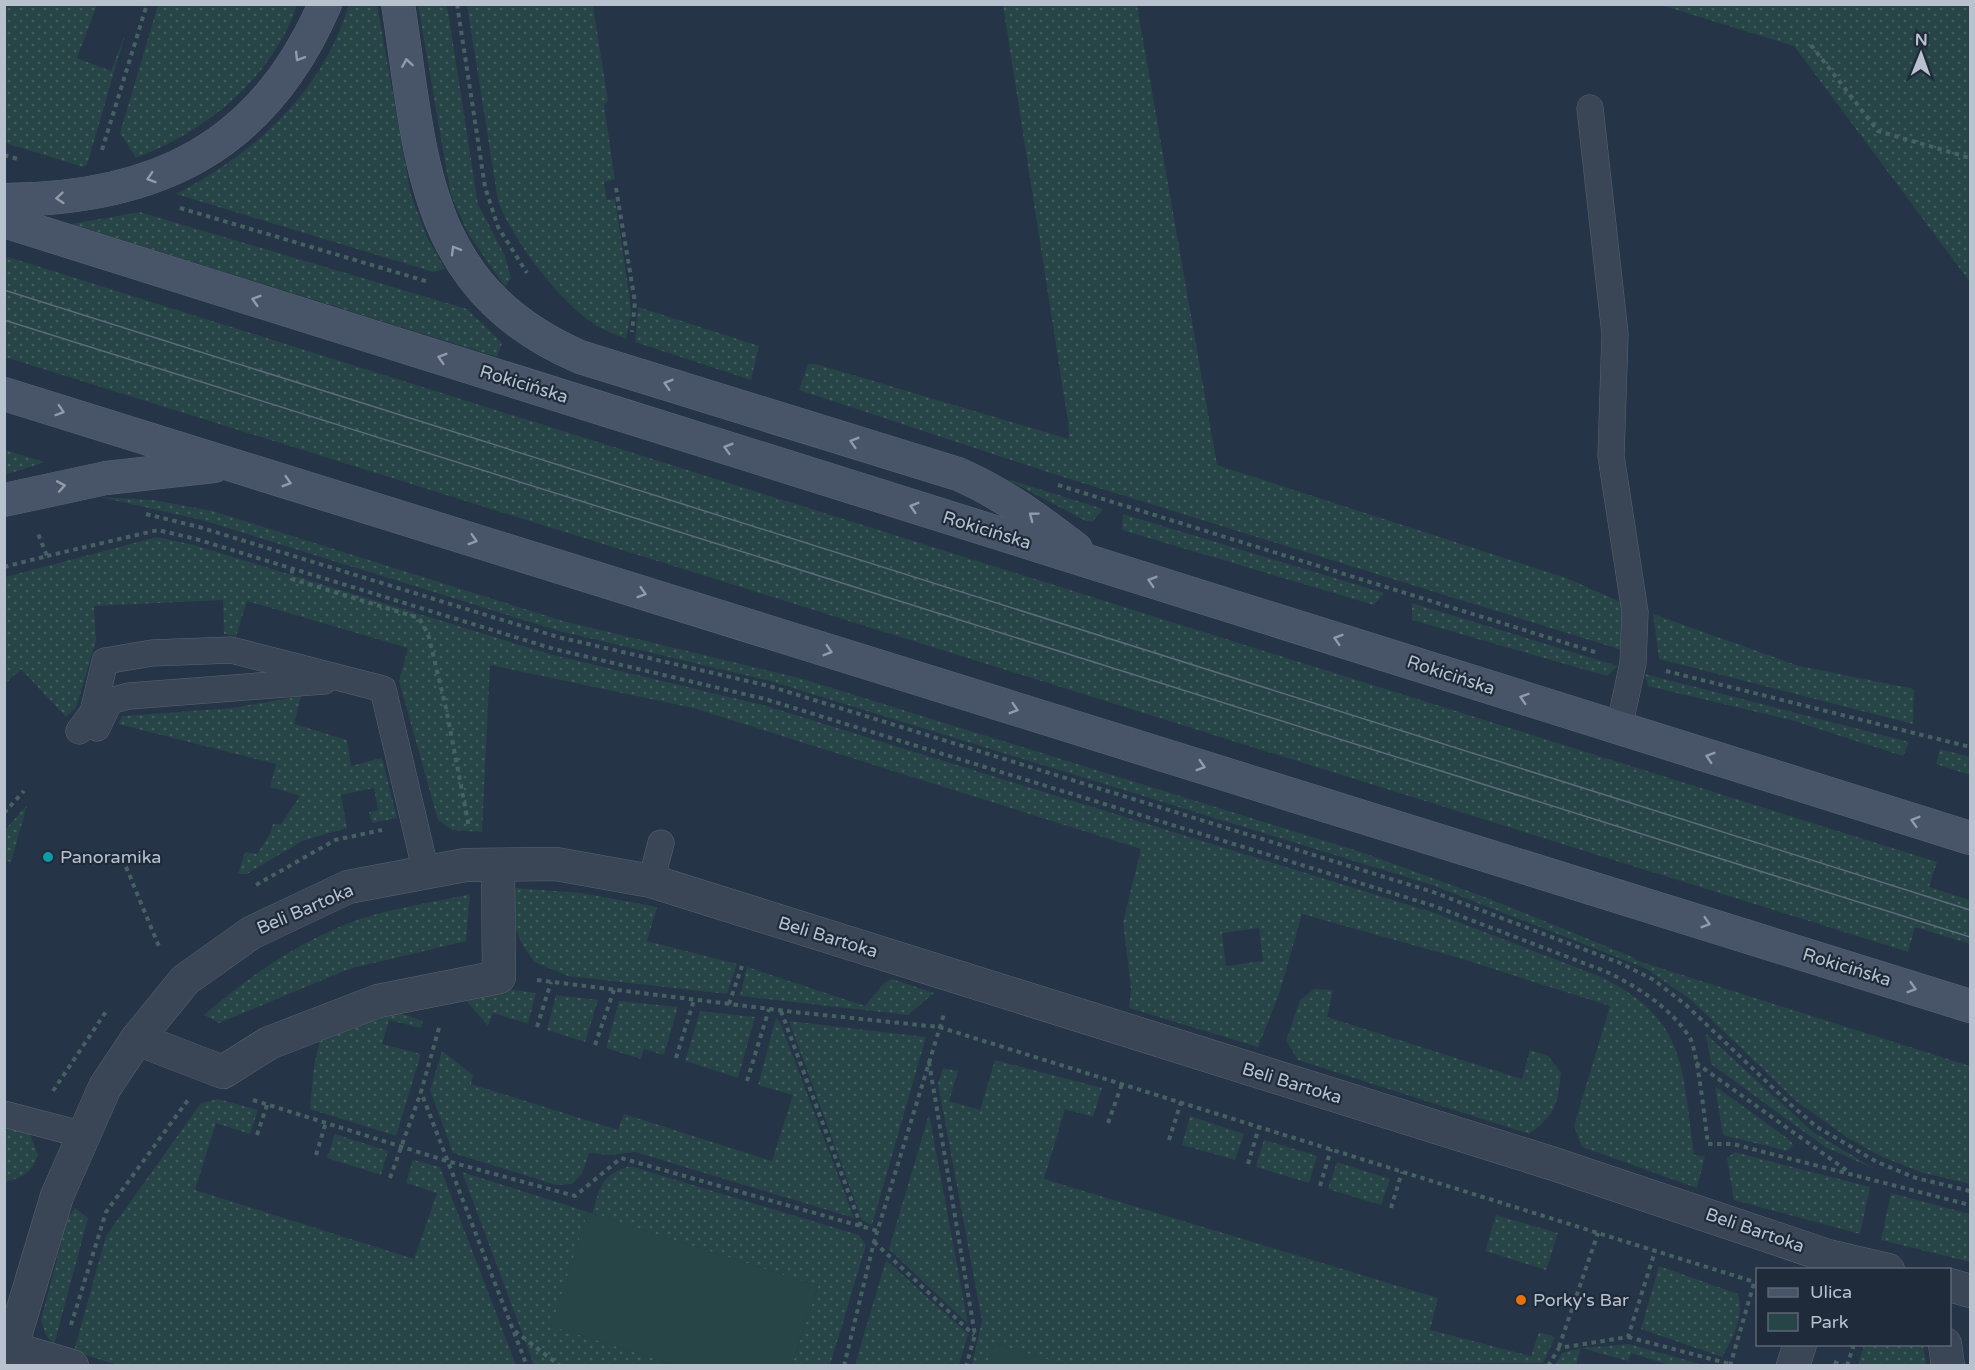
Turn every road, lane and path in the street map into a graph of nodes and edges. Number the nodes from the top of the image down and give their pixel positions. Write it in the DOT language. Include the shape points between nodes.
graph roads {
  1 [pos="147,4"];
  2 [pos="325,4"];
  3 [pos="398,4"];
  4 [pos="457,4"];
  5 [pos="1811,45"];
  6 [pos="1590,108"];
  7 [pos="101,153"];
  8 [pos="4,154"];
  9 [pos="1971,158"];
  10 [pos="27,162"];
  11 [pos="616,188"];
  12 [pos="4,200"];
  13 [pos="178,207"];
  14 [pos="4,221"];
  15 [pos="529,277"];
  16 [pos="435,284"];
  17 [pos="630,341"];
  18 [pos="4,394"];
  19 [pos="231,465"];
  20 [pos="1047,482"];
  21 [pos="4,500"];
  22 [pos="134,512"];
  23 [pos="36,529"];
  24 [pos="47,556"];
  25 [pos="1096,564"];
  26 [pos="4,567"];
  27 [pos="1633,663"];
  28 [pos="345,679"];
  29 [pos="1619,728"];
  30 [pos="1971,747"];
  31 [pos="24,791"];
  32 [pos="4,813"];
  33 [pos="1971,838"];
  34 [pos="661,843"];
  35 [pos="85,854"];
  36 [pos="498,865"];
  37 [pos="426,873"];
  38 [pos="651,881"];
  39 [pos="160,949"];
  40 [pos="742,966"];
  41 [pos="498,977"];
  42 [pos="551,982"];
  43 [pos="440,989"];
  44 [pos="614,990"];
  45 [pos="693,1000"];
  46 [pos="729,1004"];
  47 [pos="1971,1006"];
  48 [pos="769,1009"];
  49 [pos="781,1011"];
  50 [pos="537,1027"];
  51 [pos="939,1027"];
  52 [pos="137,1039"];
  53 [pos="595,1045"];
  54 [pos="676,1058"];
  55 [pos="929,1061"];
  56 [pos="1695,1063"];
  57 [pos="747,1081"];
  58 [pos="1122,1084"];
  59 [pos="421,1092"];
  60 [pos="191,1097"];
  61 [pos="1181,1102"];
  62 [pos="4,1114"];
  63 [pos="326,1122"];
  64 [pos="1108,1123"];
  65 [pos="1259,1127"];
  66 [pos="84,1135"];
  67 [pos="257,1136"];
  68 [pos="1168,1140"];
  69 [pos="400,1146"];
  70 [pos="1331,1149"];
  71 [pos="316,1155"];
  72 [pos="447,1161"];
  73 [pos="1248,1164"];
  74 [pos="1402,1172"];
  75 [pos="1851,1174"];
  76 [pos="390,1178"];
  77 [pos="1320,1186"];
  78 [pos="1971,1191"];
  79 [pos="1971,1205"];
  80 [pos="1391,1208"];
  81 [pos="862,1227"];
  82 [pos="878,1231"];
  83 [pos="1598,1233"];
  84 [pos="874,1242"];
  85 [pos="1655,1251"];
  86 [pos="1826,1263"];
  87 [pos="1878,1268"];
  88 [pos="1756,1283"];
  89 [pos="1951,1285"];
  90 [pos="1971,1291"];
  91 [pos="513,1330"];
  92 [pos="975,1335"];
  93 [pos="1628,1337"];
  94 [pos="1799,1346"];
  95 [pos="1853,1346"];
  96 [pos="1945,1346"];
  97 [pos="1559,1348"];
  98 [pos="8,1357"];
  99 [pos="66,1364"];
  100 [pos="527,1365"];
  101 [pos="560,1365"];
  102 [pos="844,1365"];
  103 [pos="966,1365"];
  104 [pos="1548,1365"];
  105 [pos="1730,1365"];
  106 [pos="1793,1365"];
  107 [pos="1847,1365"];
  108 [pos="1948,1365"];
  1 -- 7 [label="path"];
  2 -- 12 [label="main road, one-way" via="289,73 249,119 204,152 160,175 84,196"];
  25 -- 3 [label="main road, one-way" via="1021,507 958,474 580,357 548,343 513,320 489,298 458,257 434,205 423,165"];
  4 -- 15 [label="path" via="490,208"];
  5 -- 9 [label="path" via="1878,131"];
  6 -- 27 [label="lane" via="1615,334 1611,456 1635,612"];
  8 -- 10 [label="path"];
  11 -- 17 [label="path" via="635,302"];
  13 -- 16 [label="path"];
  25 -- 14 [label="main road, Rokicińska, one-way"];
  18 -- 19 [label="main road, Rokicińska, one-way"];
  21 -- 19 [label="main road, one-way" via="106,478"];
  19 -- 47 [label="main road, Rokicińska, one-way"];
  20 -- 27 [label="path"];
  22 -- 78 [label="path" via="199,527 558,637 768,686 1433,892 1620,963 1654,980 1817,1126 1877,1162 1916,1178"];
  23 -- 24 [label="path"];
  24 -- 26 [label="path"];
  24 -- 56 [label="path" via="158,530 554,648 777,702 1434,906 1607,972 1644,992 1674,1019 1691,1040"];
  29 -- 25 [label="main road, Rokicińska, one-way"];
  27 -- 29 [label="lane"];
  27 -- 30 [label="path"];
  28 -- 28 [label="lane" via="129,696 110,701 86,735 105,660 152,653 231,650"];
  28 -- 37 [label="lane" via="382,689"];
  33 -- 29 [label="main road, Rokicińska, one-way"];
  31 -- 32 [label="path"];
  34 -- 38 [label="lane"];
  35 -- 39 [label="path" via="124,862"];
  36 -- 37 [label="street, Beli Bartoka" via="465,865"];
  36 -- 38 [label="street, Beli Bartoka" via="556,864"];
  36 -- 41 [label="street"];
  37 -- 52 [label="street, Beli Bartoka" via="348,887 251,933 185,980"];
  38 -- 86 [label="street, Beli Bartoka" via="1554,1164"];
  40 -- 46 [label="path"];
  41 -- 42 [label="path"];
  41 -- 43 [label="street"];
  42 -- 44 [label="path"];
  42 -- 50 [label="path"];
  43 -- 52 [label="street" via="378,1001 268,1044 223,1072"];
  43 -- 59 [label="path" via="444,1010"];
  44 -- 45 [label="path"];
  44 -- 53 [label="path"];
  45 -- 46 [label="path"];
  45 -- 54 [label="path"];
  46 -- 48 [label="path"];
  48 -- 49 [label="path"];
  48 -- 57 [label="path"];
  49 -- 51 [label="path"];
  49 -- 81 [label="path"];
  51 -- 55 [label="path"];
  51 -- 58 [label="path"];
  52 -- 66 [label="street, Beli Bartoka" via="105,1088"];
  55 -- 82 [label="path"];
  55 -- 92 [label="path"];
  56 -- 75 [label="path"];
  56 -- 75 [label="path" via="1708,1144 1733,1144"];
  58 -- 61 [label="path"];
  58 -- 64 [label="path"];
  59 -- 69 [label="path"];
  59 -- 72 [label="path"];
  60 -- 99 [label="path" via="106,1212"];
  61 -- 65 [label="path"];
  61 -- 68 [label="path"];
  62 -- 66 [label="lane"];
  63 -- 67 [label="path" via="267,1104"];
  63 -- 69 [label="path"];
  63 -- 71 [label="path"];
  65 -- 70 [label="path"];
  65 -- 73 [label="path"];
  66 -- 98 [label="street, Beli Bartoka" via="57,1196"];
  69 -- 72 [label="path"];
  69 -- 76 [label="path"];
  70 -- 74 [label="path"];
  70 -- 77 [label="path"];
  72 -- 81 [label="path" via="575,1196 621,1158"];
  72 -- 91 [label="path"];
  74 -- 80 [label="path"];
  74 -- 83 [label="path"];
  75 -- 79 [label="path"];
  81 -- 82 [label="path"];
  82 -- 84 [label="path"];
  83 -- 85 [label="path"];
  83 -- 97 [label="path"];
  84 -- 92 [label="path"];
  84 -- 102 [label="path"];
  85 -- 88 [label="path"];
  85 -- 93 [label="path"];
  86 -- 87 [label="street, Beli Bartoka"];
  88 -- 105 [label="path"];
  89 -- 90 [label="street"];
  91 -- 100 [label="path"];
  91 -- 101 [label="path"];
  92 -- 103 [label="path"];
  93 -- 97 [label="path"];
  93 -- 105 [label="path"];
  94 -- 106 [label="street"];
  95 -- 107 [label="path"];
  96 -- 108 [label="street"];
  97 -- 104 [label="path"];
  98 -- 99 [label="street"];
}
